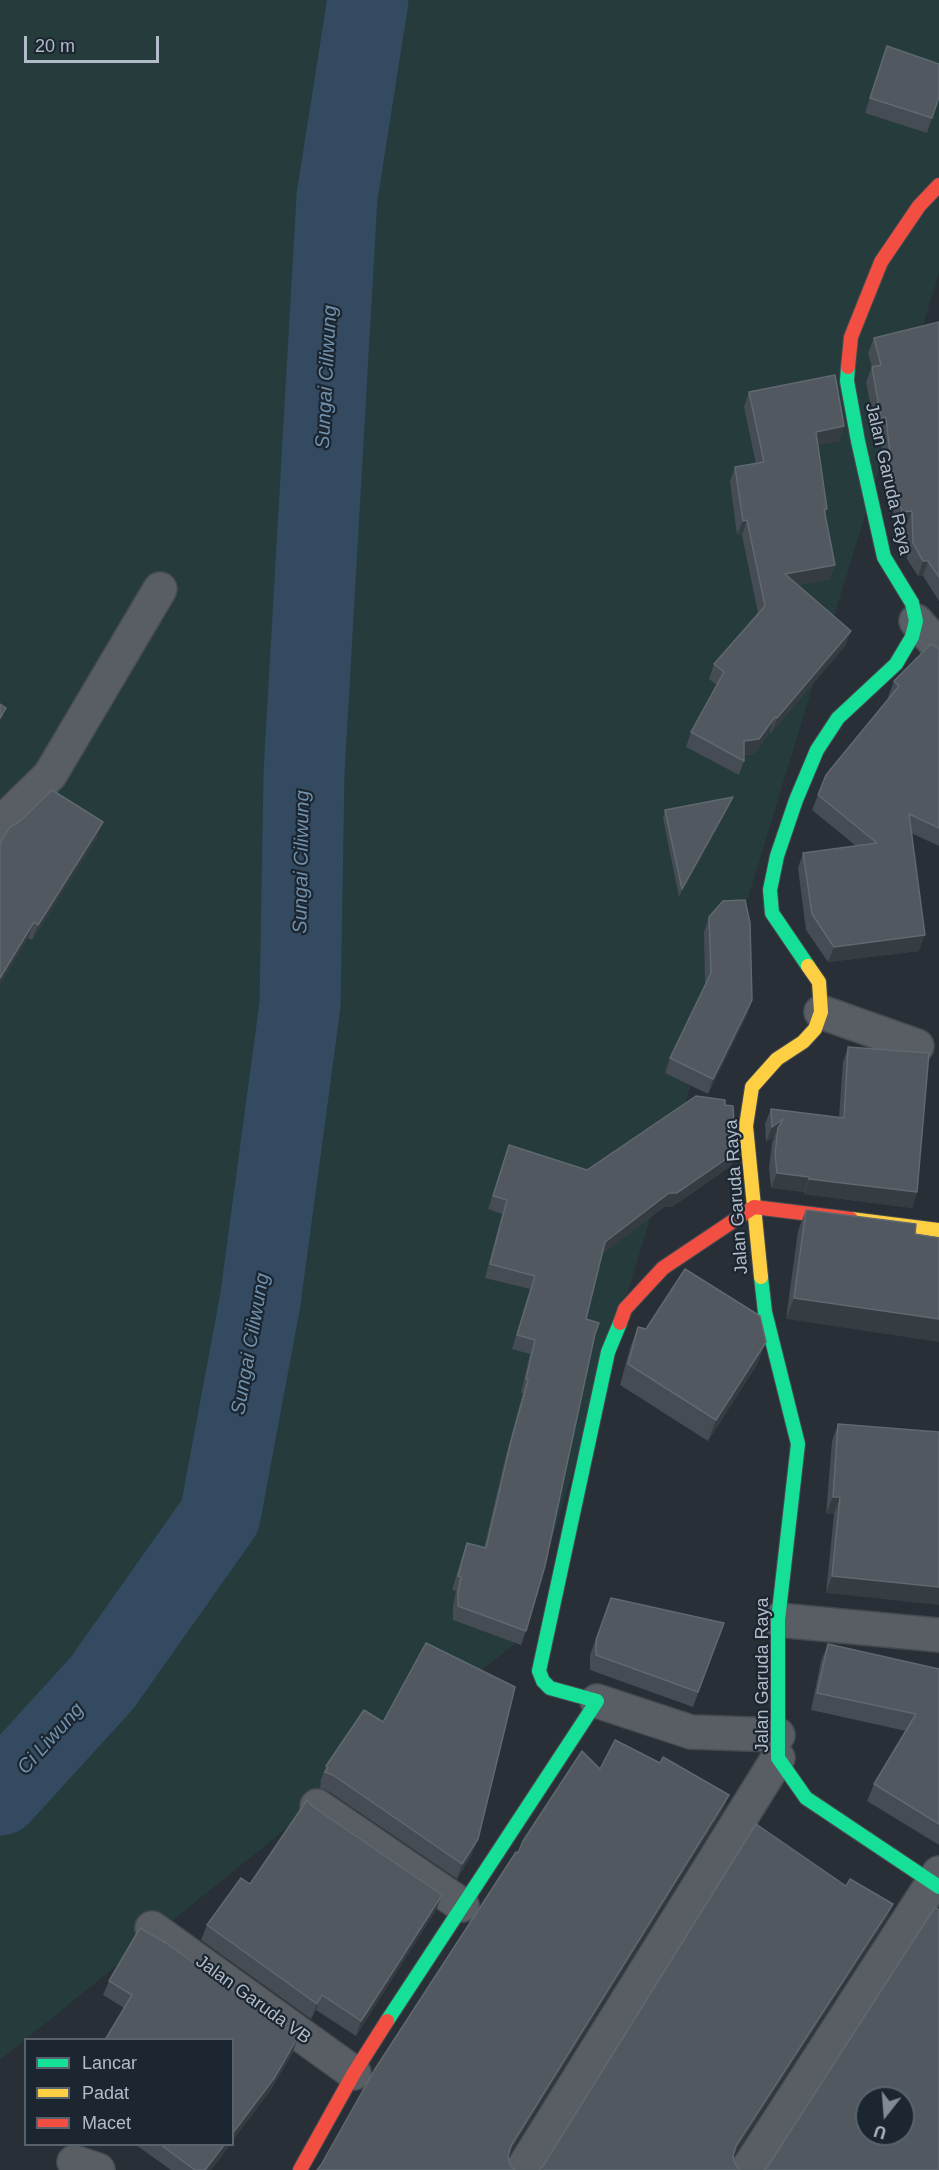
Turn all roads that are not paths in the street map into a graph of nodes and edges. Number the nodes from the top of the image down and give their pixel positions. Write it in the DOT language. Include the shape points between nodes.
graph roads {
  1 [pos="939,185"];
  2 [pos="160,589"];
  3 [pos="916,621"];
  4 [pos="939,647"];
  5 [pos="0,824"];
  6 [pos="821,1012"];
  7 [pos="917,1046"];
  8 [pos="754,1207"];
  9 [pos="939,1230"];
  10 [pos="778,1620"];
  11 [pos="939,1635"];
  12 [pos="597,1701"];
  13 [pos="778,1746"];
  14 [pos="317,1806"];
  15 [pos="937,1881"];
  16 [pos="462,1905"];
  17 [pos="152,1928"];
  18 [pos="354,2073"];
  19 [pos="300,2170"];
  20 [pos="522,2170"];
  21 [pos="747,2170"];
  1 -- 3 [label="street, Jalan Garuda Raya" via="919,206 881,262 851,337 847,381 884,557 912,603"];
  2 -- 5 [label="street" via="50,775"];
  3 -- 4 [label="street"];
  3 -- 6 [label="street" via="912,637 896,664 838,718 817,750 777,856 770,890 772,913 819,982"];
  6 -- 7 [label="street"];
  6 -- 8 [label="street, Jalan Garuda Raya" via="815,1029 777,1059 752,1087 746,1126"];
  8 -- 9 [label="street"];
  8 -- 10 [label="street, Jalan Garuda Raya" via="765,1312 798,1444"];
  8 -- 12 [label="street" via="663,1268 625,1309 608,1352 539,1671 550,1688"];
  10 -- 11 [label="street"];
  10 -- 13 [label="street, Jalan Garuda Raya"];
  12 -- 13 [label="street" via="691,1732"];
  12 -- 16 [label="street"];
  13 -- 15 [label="street, Jalan Garuda Raya" via="806,1798"];
  13 -- 20 [label="street"];
  14 -- 16 [label="street"];
  15 -- 21 [label="street"];
  16 -- 18 [label="street"];
  17 -- 18 [label="street, Jalan Garuda VB"];
  18 -- 19 [label="street"];
}
